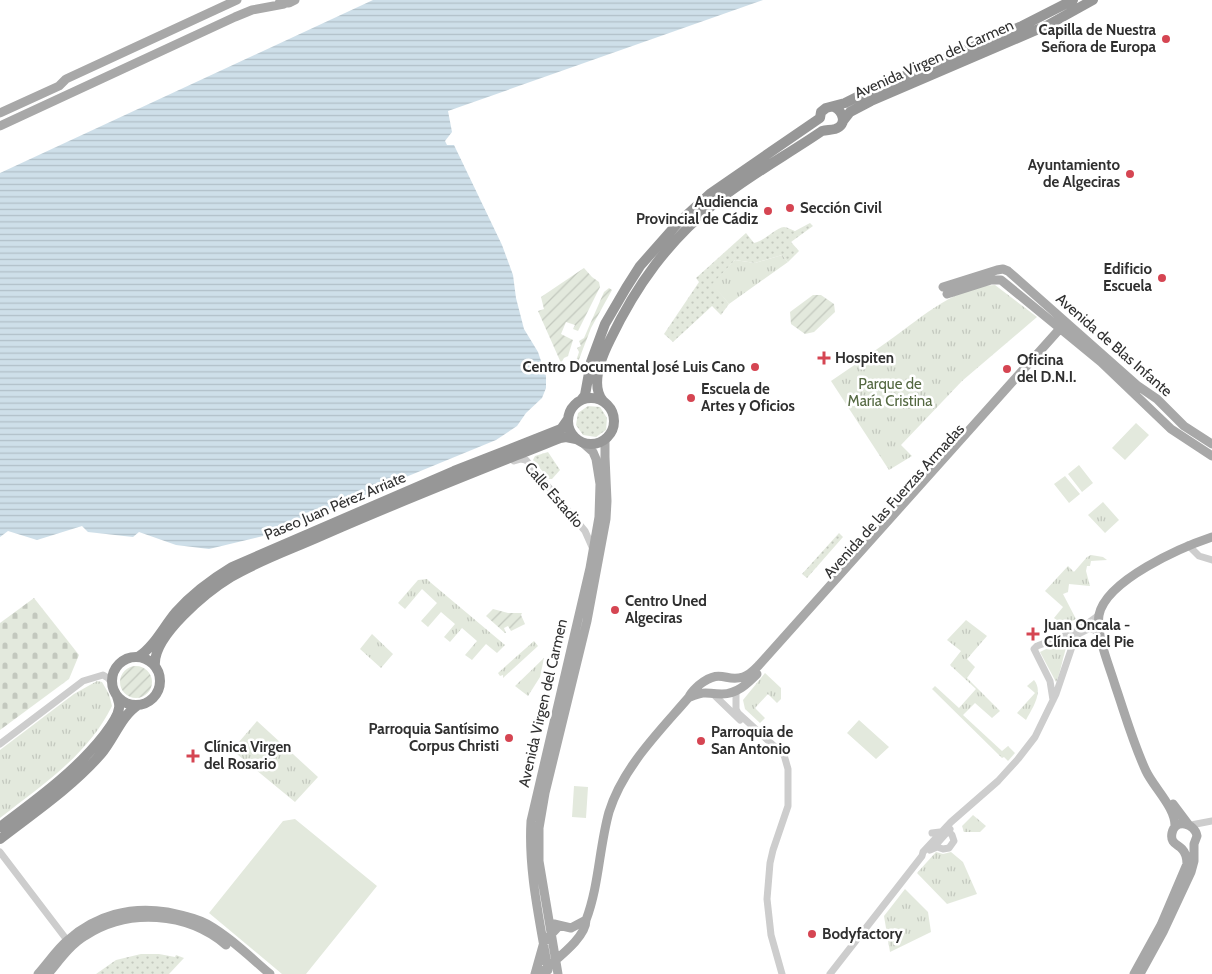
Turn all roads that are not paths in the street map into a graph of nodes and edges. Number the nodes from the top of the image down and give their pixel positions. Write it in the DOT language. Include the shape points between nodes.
graph roads {
  1 [pos="237,0"];
  2 [pos="274,0"];
  3 [pos="295,0"];
  4 [pos="1073,0"];
  5 [pos="1093,0"];
  6 [pos="284,4"];
  7 [pos="834,107"];
  8 [pos="0,113"];
  9 [pos="820,118"];
  10 [pos="843,121"];
  11 [pos="0,126"];
  12 [pos="829,129"];
  13 [pos="945,290"];
  14 [pos="1065,327"];
  15 [pos="581,400"];
  16 [pos="603,401"];
  17 [pos="568,418"];
  18 [pos="580,441"];
  19 [pos="606,441"];
  20 [pos="1212,444"];
  21 [pos="1212,456"];
  22 [pos="504,461"];
  23 [pos="1212,537"];
  24 [pos="1212,542"];
  25 [pos="1190,547"];
  26 [pos="594,549"];
  27 [pos="1212,560"];
  28 [pos="1099,615"];
  29 [pos="1068,634"];
  30 [pos="1100,636"];
  31 [pos="1072,642"];
  32 [pos="138,657"];
  33 [pos="155,666"];
  34 [pos="730,677"];
  35 [pos="710,678"];
  36 [pos="1050,681"];
  37 [pos="1060,682"];
  38 [pos="112,683"];
  39 [pos="712,692"];
  40 [pos="738,692"];
  41 [pos="117,696"];
  42 [pos="689,697"];
  43 [pos="1053,700"];
  44 [pos="138,705"];
  45 [pos="0,744"];
  46 [pos="788,777"];
  47 [pos="1210,822"];
  48 [pos="1189,824"];
  49 [pos="1175,827"];
  50 [pos="945,831"];
  51 [pos="0,836"];
  52 [pos="1195,840"];
  53 [pos="936,841"];
  54 [pos="1182,848"];
  55 [pos="0,852"];
  56 [pos="922,856"];
  57 [pos="549,920"];
  58 [pos="586,920"];
  59 [pos="561,927"];
  60 [pos="551,933"];
  61 [pos="544,942"];
  62 [pos="69,944"];
  63 [pos="570,948"];
  64 [pos="556,960"];
  65 [pos="548,970"];
  66 [pos="38,974"];
  67 [pos="48,974"];
  68 [pos="260,974"];
  69 [pos="270,974"];
  70 [pos="535,974"];
  71 [pos="540,974"];
  72 [pos="558,974"];
  73 [pos="782,974"];
  74 [pos="830,974"];
  75 [pos="1134,974"];
  76 [pos="1140,974"];
  1 -- 8 [label="main road"];
  2 -- 6 [label="main road"];
  3 -- 6 [label="main road"];
  4 -- 7 [label="highway, Avenida Virgen del Carmen" via="1022,26"];
  5 -- 10 [label="highway, Avenida Virgen del Carmen" via="1048,25 871,101 850,112"];
  6 -- 11 [label="main road" via="235,17"];
  7 -- 9 [label="highway" via="826,108"];
  7 -- 10 [label="highway" via="841,112"];
  9 -- 12 [label="highway"];
  9 -- 15 [label="highway" via="710,194 678,223 646,260 605,324"];
  10 -- 12 [label="highway" via="838,128"];
  12 -- 16 [label="highway" via="715,203 663,254 635,292 608,343 598,380 598,393"];
  13 -- 14 [label="main road, Avenida de Blas Infante" via="998,274 1003,269"];
  14 -- 20 [label="main road, Avenida de Blas Infante" via="1157,399 1184,426"];
  14 -- 21 [label="main road, Avenida de Blas Infante" via="1171,429"];
  14 -- 34 [label="main road, Avenida de las Fuerzas Armadas" via="758,665 745,677"];
  14 -- 40 [label="main road, Avenida de las Fuerzas Armadas"];
  15 -- 16 [label="highway"];
  15 -- 17 [label="highway"];
  16 -- 19 [label="highway" via="615,420"];
  17 -- 18 [label="highway" via="569,428"];
  17 -- 32 [label="highway, Paseo Juan Pérez Arriate" via="561,429 454,471 232,567 188,600"];
  18 -- 19 [label="highway" via="593,445"];
  18 -- 22 [label="highway, Paseo Juan Pérez Arriate" via="560,438"];
  18 -- 26 [label="main road, Avenida Virgen del Carmen" via="596,458 600,484"];
  19 -- 57 [label="main road, Avenida Virgen del Carmen" via="606,519 587,621 538,828 539,861"];
  22 -- 26 [label="street, Calle Estadio" via="526,460 585,531"];
  22 -- 33 [label="highway, Paseo Juan Pérez Arriate" via="344,526 233,576 205,595 183,616 159,646"];
  23 -- 25 [label="main road"];
  24 -- 25 [label="main road"];
  25 -- 27 [label="street" via="1200,556"];
  25 -- 28 [label="main road" via="1158,561 1120,585 1105,602"];
  25 -- 48 [label="main road" via="1118,591 1104,611 1103,625 1142,752 1158,782"];
  26 -- 61 [label="main road, Avenida Virgen del Carmen" via="531,821 532,865"];
  28 -- 29 [label="street" via="1087,626"];
  28 -- 30 [label="main road"];
  29 -- 31 [label="street"];
  29 -- 36 [label="street" via="1034,649"];
  30 -- 31 [label="street" via="1090,628"];
  30 -- 49 [label="main road" via="1135,745 1147,773 1174,815"];
  31 -- 37 [label="street"];
  32 -- 33 [label="highway"];
  32 -- 38 [label="highway, Paseo Juan Pérez Arriate" via="121,662"];
  33 -- 44 [label="highway, Paseo Juan Pérez Arriate" via="160,679 159,688 151,700"];
  34 -- 35 [label="main road, Avenida de las Fuerzas Armadas"];
  34 -- 40 [label="main road"];
  35 -- 39 [label="main road" via="708,686"];
  35 -- 42 [label="main road" via="694,689"];
  36 -- 37 [label="street"];
  36 -- 43 [label="street"];
  37 -- 43 [label="street"];
  38 -- 41 [label="highway"];
  38 -- 45 [label="street" via="103,675 83,682"];
  39 -- 40 [label="main road"];
  39 -- 42 [label="main road" via="700,692"];
  39 -- 46 [label="street" via="780,758"];
  40 -- 46 [label="street" via="736,709 784,755"];
  41 -- 44 [label="highway"];
  41 -- 51 [label="highway" via="119,708 116,716 84,759"];
  42 -- 58 [label="main road" via="636,760 617,794 609,813"];
  43 -- 50 [label="street" via="1036,737 1018,759"];
  44 -- 51 [label="highway, Paseo Juan Pérez Arriate" via="102,753 78,778"];
  46 -- 73 [label="street" via="788,806 773,850 766,899 771,935"];
  47 -- 48 [label="street"];
  47 -- 52 [label="street" via="1200,829"];
  48 -- 49 [label="main road"];
  48 -- 52 [label="main road" via="1195,830"];
  49 -- 54 [label="main road" via="1172,840"];
  50 -- 53 [label="street"];
  50 -- 53 [label="street" via="952,835 953,843 949,848"];
  52 -- 54 [label="main road" via="1190,847"];
  52 -- 76 [label="main road" via="1191,872"];
  53 -- 56 [label="street"];
  53 -- 56 [label="street"];
  54 -- 75 [label="main road" via="1187,864 1161,925"];
  55 -- 62 [label="street"];
  56 -- 74 [label="street"];
  57 -- 59 [label="main road"];
  57 -- 60 [label="main road, Avenida Virgen del Carmen"];
  58 -- 59 [label="main road" via="571,928"];
  58 -- 63 [label="main road"];
  59 -- 60 [label="main road"];
  59 -- 63 [label="main road" via="572,936"];
  60 -- 61 [label="main road"];
  60 -- 64 [label="main road, Avenida Virgen del Carmen"];
  61 -- 65 [label="main road, Avenida Virgen del Carmen"];
  61 -- 70 [label="main road"];
  62 -- 66 [label="main road"];
  62 -- 67 [label="main road"];
  62 -- 68 [label="main road" via="98,928 125,919 171,919 203,930"];
  62 -- 69 [label="main road" via="82,928 113,913 150,909 192,917 208,925"];
  63 -- 64 [label="main road"];
  64 -- 65 [label="main road"];
  64 -- 72 [label="main road, Avenida Virgen del Carmen"];
  65 -- 71 [label="main road"];
}
